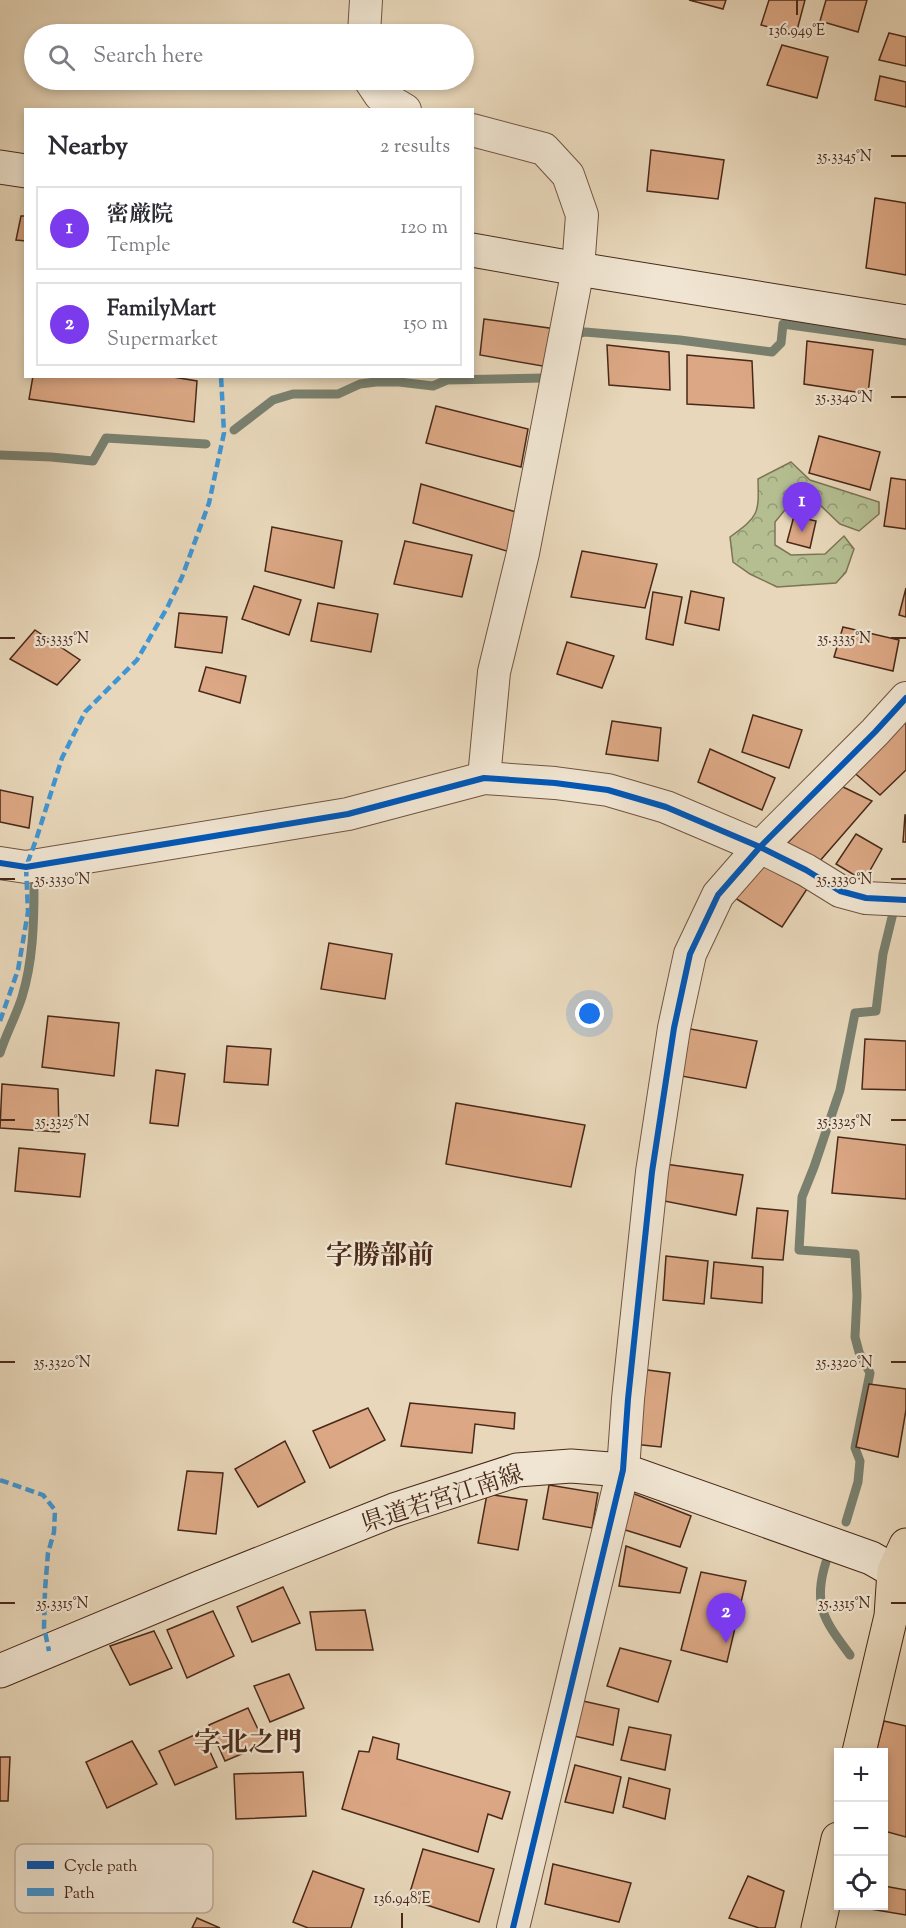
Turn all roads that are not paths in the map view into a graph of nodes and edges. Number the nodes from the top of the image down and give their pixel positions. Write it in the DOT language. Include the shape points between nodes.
graph roads {
  1 [pos="366,0"];
  2 [pos="365,24"];
  3 [pos="377,90"];
  4 [pos="402,108"];
  5 [pos="474,131"];
  6 [pos="0,167"];
  7 [pos="24,171"];
  8 [pos="474,250"];
  9 [pos="578,269"];
  10 [pos="906,322"];
  11 [pos="906,698"];
  12 [pos="484,778"];
  13 [pos="760,847"];
  14 [pos="0,863"];
  15 [pos="906,900"];
  16 [pos="623,1470"];
  17 [pos="902,1563"];
  18 [pos="0,1671"];
  19 [pos="860,1748"];
  20 [pos="834,1856"];
  21 [pos="513,1928"];
  22 [pos="818,1928"];
  1 -- 2 [label="street"];
  3 -- 4 [label="street"];
  5 -- 9 [label="street" via="544,149 568,175 582,215"];
  6 -- 7 [label="main road"];
  8 -- 9 [label="main road"];
  9 -- 10 [label="main road"];
  9 -- 12 [label="street" via="523,553 494,672"];
  11 -- 13 [label="street"];
  12 -- 13 [label="street" via="608,790 666,807"];
  12 -- 14 [label="street" via="348,814 26,867"];
  13 -- 15 [label="street" via="840,891 866,898"];
  13 -- 16 [label="street" via="718,895 690,954 674,1028 652,1172"];
  16 -- 17 [label="main road, 県道若宮江南線" via="871,1558"];
  16 -- 18 [label="main road, 県道若宮江南線" via="571,1466 528,1469 483,1480 394,1510"];
  16 -- 21 [label="street"];
  17 -- 19 [label="main road"];
  20 -- 22 [label="main road"];
}
